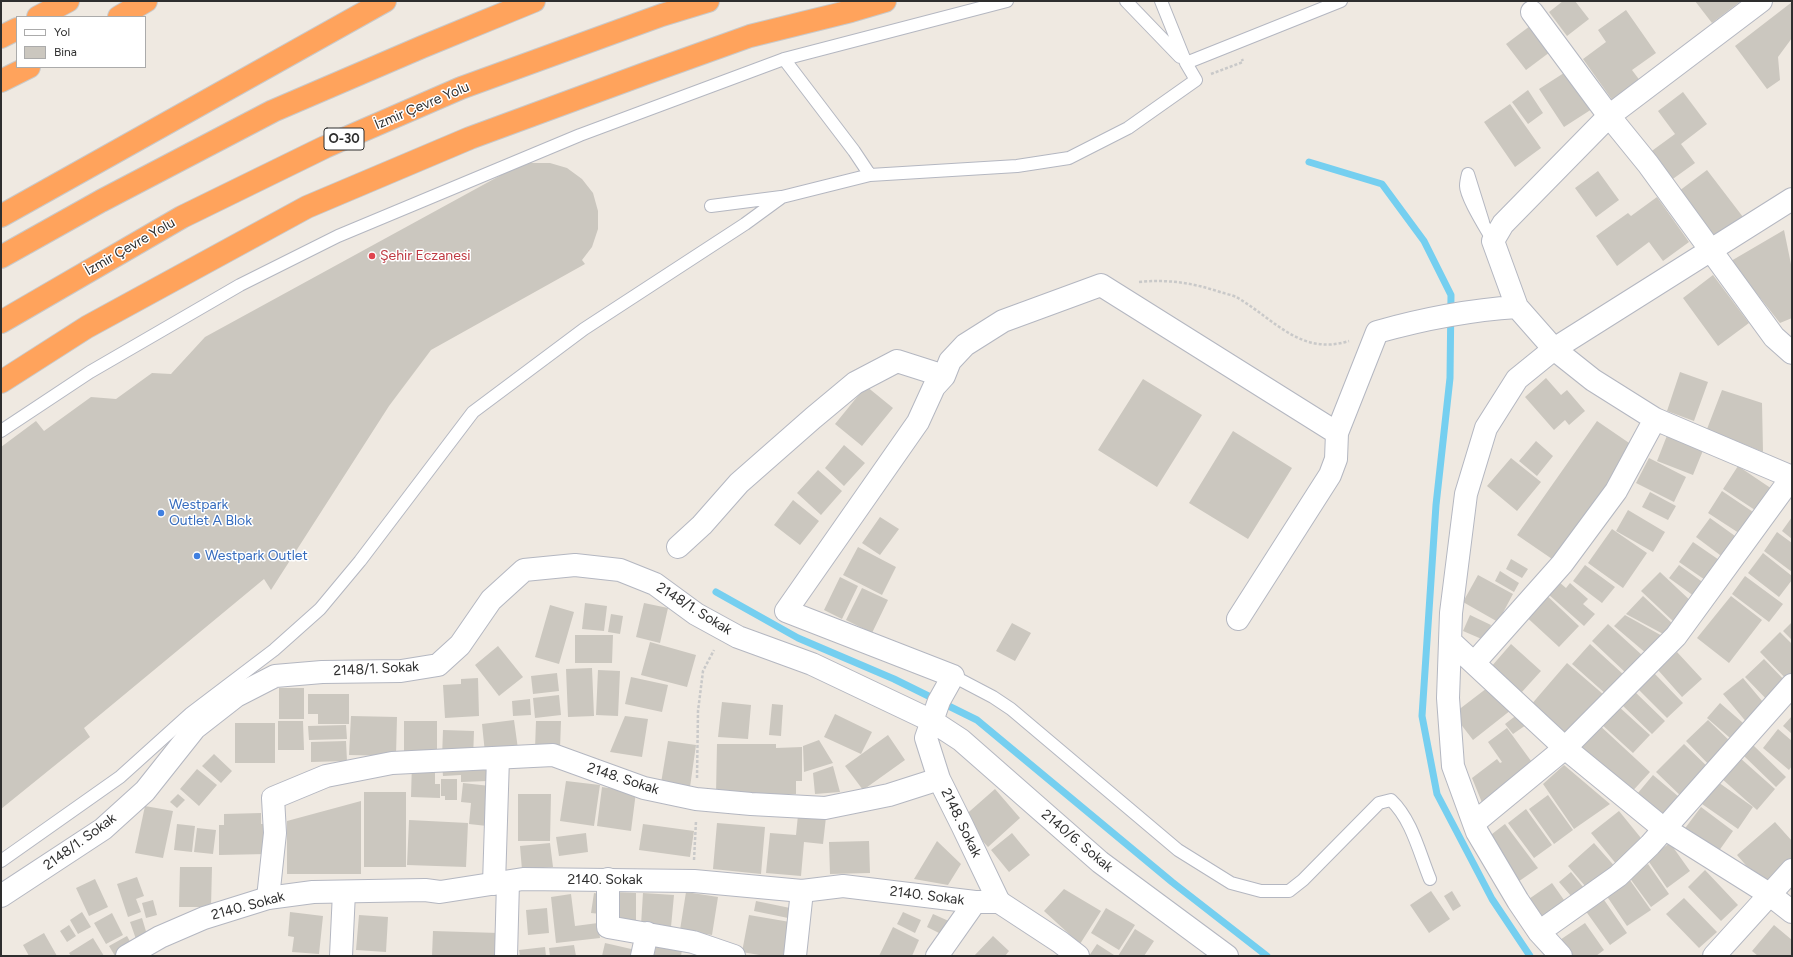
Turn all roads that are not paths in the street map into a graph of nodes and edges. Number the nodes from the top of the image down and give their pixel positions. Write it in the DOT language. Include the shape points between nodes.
graph roads {
  1 [pos="67,1"];
  2 [pos="146,1"];
  3 [pos="392,1"];
  4 [pos="534,1"];
  5 [pos="708,1"];
  6 [pos="885,1"];
  7 [pos="1007,1"];
  8 [pos="1126,1"];
  9 [pos="1161,1"];
  10 [pos="1341,1"];
  11 [pos="1760,1"];
  12 [pos="376,6"];
  13 [pos="1532,12"];
  14 [pos="32,16"];
  15 [pos="40,16"];
  16 [pos="121,16"];
  17 [pos="16,23"];
  18 [pos="1,30"];
  19 [pos="16,30"];
  20 [pos="1,37"];
  21 [pos="784,59"];
  22 [pos="1186,64"];
  23 [pos="27,68"];
  24 [pos="1,81"];
  25 [pos="1610,116"];
  26 [pos="870,175"];
  27 [pos="782,197"];
  28 [pos="1792,199"];
  29 [pos="711,206"];
  30 [pos="1,216"];
  31 [pos="1711,250"];
  32 [pos="1,257"];
  33 [pos="1517,308"];
  34 [pos="1,322"];
  35 [pos="1554,349"];
  36 [pos="1792,353"];
  37 [pos="944,376"];
  38 [pos="1,382"];
  39 [pos="1655,419"];
  40 [pos="1,431"];
  41 [pos="1337,433"];
  42 [pos="678,547"];
  43 [pos="1238,619"];
  44 [pos="1450,641"];
  45 [pos="1474,663"];
  46 [pos="953,676"];
  47 [pos="1792,685"];
  48 [pos="932,721"];
  49 [pos="1565,748"];
  50 [pos="498,758"];
  51 [pos="939,779"];
  52 [pos="1474,822"];
  53 [pos="1664,828"];
  54 [pos="1,861"];
  55 [pos="1792,870"];
  56 [pos="608,879"];
  57 [pos="1430,879"];
  58 [pos="501,883"];
  59 [pos="802,891"];
  60 [pos="344,892"];
  61 [pos="1769,894"];
  62 [pos="1,896"];
  63 [pos="268,898"];
  64 [pos="975,902"];
  65 [pos="999,902"];
  66 [pos="1792,912"];
  67 [pos="647,932"];
  68 [pos="1539,932"];
  69 [pos="128,956"];
  70 [pos="341,956"];
  71 [pos="506,956"];
  72 [pos="642,956"];
  73 [pos="734,956"];
  74 [pos="794,956"];
  75 [pos="937,956"];
  76 [pos="1078,956"];
  77 [pos="1227,956"];
  78 [pos="1561,956"];
  79 [pos="1714,956"];
  1 -- 14 [label="street"];
  1 -- 15 [label="highway"];
  2 -- 16 [label="highway"];
  3 -- 12 [label="highway"];
  4 -- 32 [label="highway" via="273,111 100,201"];
  5 -- 34 [label="highway, İzmir Çevre Yolu / O-30" via="662,15 461,88 326,147 182,217"];
  6 -- 38 [label="highway" via="750,36 470,138 307,207 87,327"];
  7 -- 21 [label="lane"];
  8 -- 22 [label="lane"];
  9 -- 22 [label="lane"];
  10 -- 22 [label="lane"];
  11 -- 25 [label="street"];
  12 -- 30 [label="highway"];
  13 -- 25 [label="street"];
  17 -- 18 [label="street"];
  19 -- 20 [label="highway"];
  21 -- 26 [label="lane" via="854,150"];
  21 -- 40 [label="lane" via="580,135 338,236 240,284 90,372"];
  22 -- 26 [label="lane" via="1196,80 1128,128 1070,158 1017,166"];
  23 -- 24 [label="highway"];
  25 -- 31 [label="street"];
  25 -- 33 [label="street" via="1503,224 1488,232"];
  26 -- 27 [label="lane"];
  27 -- 29 [label="lane"];
  27 -- 54 [label="lane" via="584,329 473,412 365,554 320,608 274,650 191,713 120,777"];
  28 -- 31 [label="street"];
  31 -- 35 [label="street"];
  31 -- 36 [label="street" via="1774,337"];
  33 -- 35 [label="street"];
  33 -- 41 [label="street" via="1480,310 1404,324 1377,332"];
  35 -- 39 [label="street" via="1593,380"];
  35 -- 44 [label="street" via="1517,380 1486,428 1466,494 1451,613"];
  37 -- 41 [label="street" via="950,361 965,345 1003,321 1101,285"];
  37 -- 42 [label="street" via="897,361 855,383 740,482 702,525"];
  37 -- 46 [label="street" via="934,387 918,422 786,611"];
  39 -- 45 [label="street" via="1616,491 1562,564"];
  39 -- 49 [label="street" via="1792,477 1676,636"];
  41 -- 43 [label="street" via="1336,459 1330,476"];
  44 -- 45 [label="street"];
  44 -- 52 [label="street" via="1448,698 1453,766"];
  45 -- 49 [label="street"];
  46 -- 48 [label="street" via="939,701"];
  46 -- 57 [label="lane" via="1011,709 1178,850 1231,883 1260,892 1289,891 1303,880 1379,802 1390,800 1406,818"];
  47 -- 53 [label="street"];
  48 -- 51 [label="street" via="926,738"];
  48 -- 62 [label="street, 2148/1. Sokak" via="812,664 738,637 696,614 655,584 620,570 575,565 524,570 491,600 460,645 438,665 401,671 322,672 275,676 236,696 195,728 145,791 103,829"];
  48 -- 77 [label="street, 2140/6. Sokak" via="961,740 1100,862"];
  49 -- 52 [label="street"];
  49 -- 53 [label="street"];
  50 -- 51 [label="street, 2148. Sokak" via="553,755 644,788 696,799 825,808 889,796"];
  50 -- 58 [label="street"];
  50 -- 63 [label="street, 2148. Sokak" via="392,763 326,776 273,798 275,833"];
  51 -- 65 [label="street, 2148. Sokak"];
  52 -- 68 [label="street" via="1518,901"];
  53 -- 61 [label="street"];
  53 -- 68 [label="street" via="1618,876"];
  55 -- 61 [label="street"];
  56 -- 58 [label="street, 2140. Sokak" via="523,879"];
  56 -- 59 [label="street, 2140. Sokak" via="694,881"];
  56 -- 67 [label="street" via="608,927"];
  58 -- 60 [label="street, 2140. Sokak" via="440,892"];
  58 -- 71 [label="street"];
  59 -- 64 [label="street, 2140. Sokak" via="843,886"];
  59 -- 74 [label="street"];
  60 -- 63 [label="street, 2140. Sokak" via="313,892"];
  60 -- 70 [label="street"];
  61 -- 66 [label="street"];
  61 -- 79 [label="street"];
  63 -- 69 [label="street, 2140. Sokak" via="204,918 160,937"];
  64 -- 65 [label="street, 2140. Sokak"];
  64 -- 75 [label="street"];
  65 -- 76 [label="street"];
  67 -- 72 [label="street"];
  67 -- 73 [label="street" via="693,942"];
  68 -- 78 [label="street"];
}
